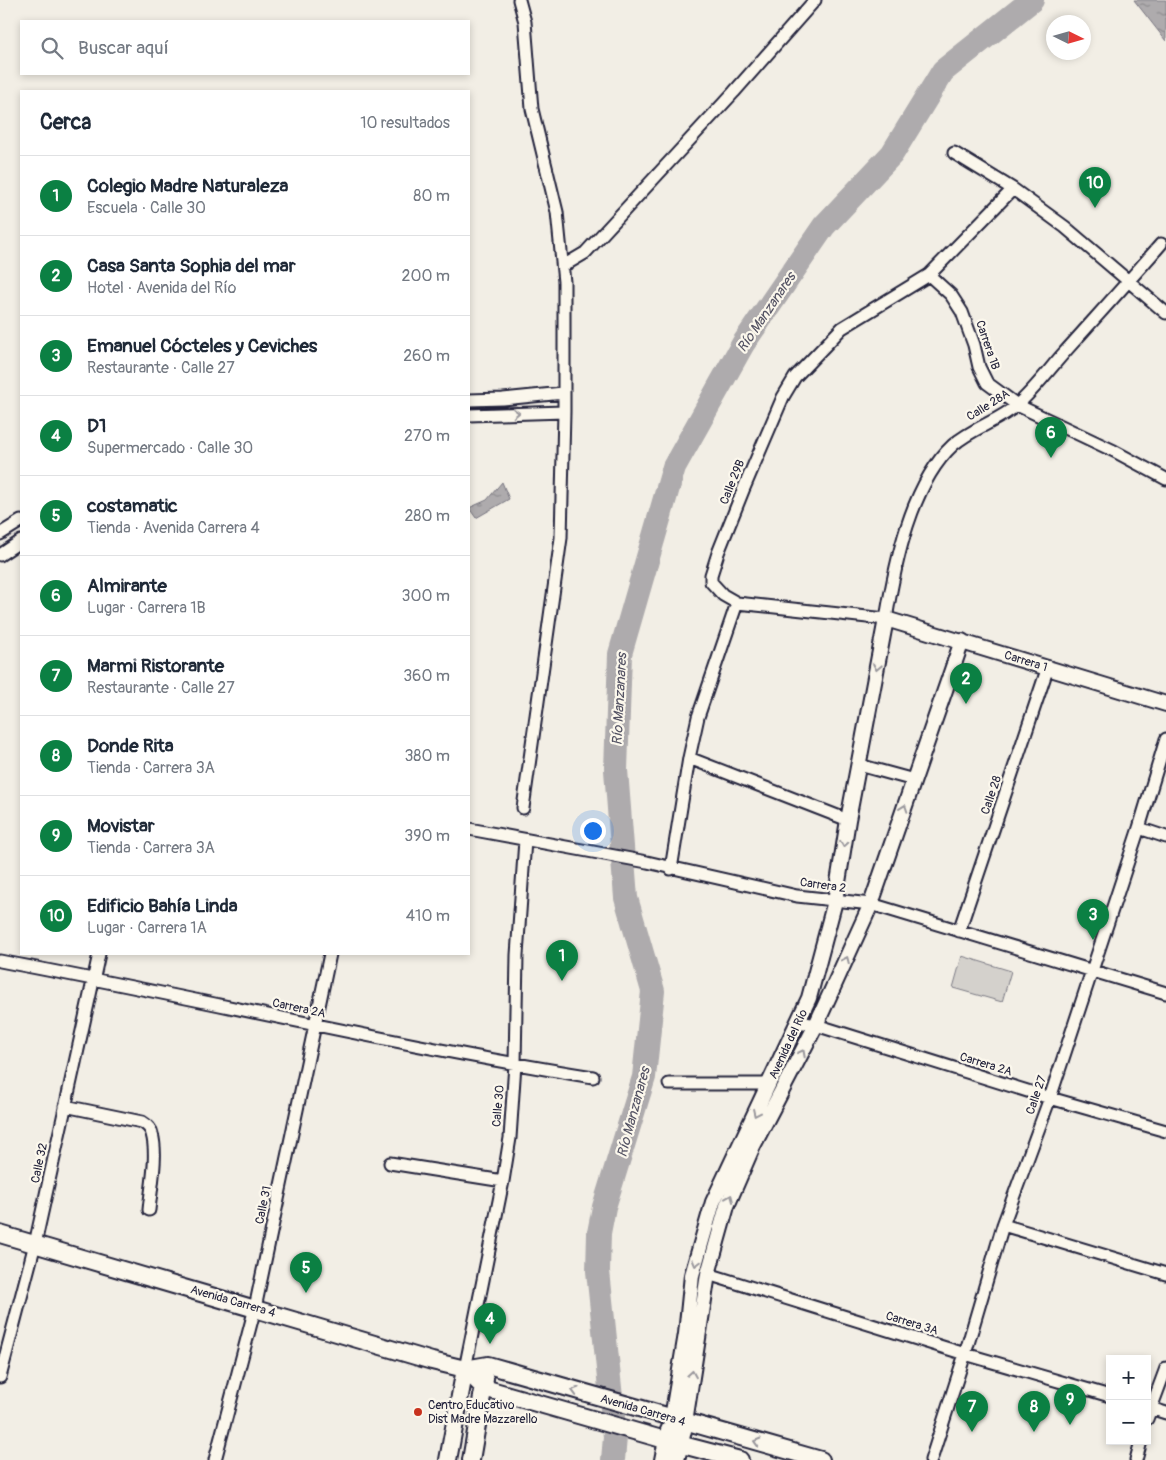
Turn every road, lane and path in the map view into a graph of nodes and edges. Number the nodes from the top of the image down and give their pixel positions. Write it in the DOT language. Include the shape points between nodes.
graph roads {
  1 [pos="519,0"];
  2 [pos="815,0"];
  3 [pos="954,153"];
  4 [pos="1012,189"];
  5 [pos="1162,244"];
  6 [pos="563,266"];
  7 [pos="929,275"];
  8 [pos="1129,281"];
  9 [pos="1166,313"];
  10 [pos="563,393"];
  11 [pos="470,400"];
  12 [pos="1017,405"];
  13 [pos="564,412"];
  14 [pos="470,415"];
  15 [pos="1166,479"];
  16 [pos="20,522"];
  17 [pos="0,534"];
  18 [pos="20,542"];
  19 [pos="0,555"];
  20 [pos="738,603"];
  21 [pos="886,619"];
  22 [pos="962,641"];
  23 [pos="1048,667"];
  24 [pos="1166,704"];
  25 [pos="1166,739"];
  26 [pos="689,758"];
  27 [pos="859,765"];
  28 [pos="914,780"];
  29 [pos="523,808"];
  30 [pos="848,820"];
  31 [pos="1139,828"];
  32 [pos="470,829"];
  33 [pos="1166,837"];
  34 [pos="525,840"];
  35 [pos="671,869"];
  36 [pos="835,901"];
  37 [pos="871,904"];
  38 [pos="959,931"];
  39 [pos="99,955"];
  40 [pos="330,955"];
  41 [pos="0,961"];
  42 [pos="1092,970"];
  43 [pos="93,979"];
  44 [pos="1166,993"];
  45 [pos="799,1022"];
  46 [pos="314,1025"];
  47 [pos="816,1025"];
  48 [pos="515,1064"];
  49 [pos="593,1077"];
  50 [pos="669,1084"];
  51 [pos="770,1084"];
  52 [pos="1050,1098"];
  53 [pos="66,1106"];
  54 [pos="1166,1131"];
  55 [pos="390,1163"];
  56 [pos="504,1181"];
  57 [pos="148,1210"];
  58 [pos="1004,1225"];
  59 [pos="0,1234"];
  60 [pos="35,1244"];
  61 [pos="708,1274"];
  62 [pos="1166,1274"];
  63 [pos="255,1308"];
  64 [pos="965,1354"];
  65 [pos="488,1365"];
  66 [pos="1166,1368"];
  67 [pos="465,1369"];
  68 [pos="0,1378"];
  69 [pos="484,1388"];
  70 [pos="1106,1395"];
  71 [pos="511,1396"];
  72 [pos="1151,1405"];
  73 [pos="1151,1412"];
  74 [pos="1166,1413"];
  75 [pos="678,1420"];
  76 [pos="477,1424"];
  77 [pos="1141,1445"];
  78 [pos="674,1448"];
  79 [pos="214,1460"];
  80 [pos="448,1460"];
  81 [pos="471,1460"];
  82 [pos="663,1460"];
  83 [pos="740,1460"];
  84 [pos="821,1460"];
  85 [pos="931,1460"];
  86 [pos="1136,1460"];
  1 -- 6 [label="street" via="525,22 532,108 557,212"];
  2 -- 6 [label="street" via="586,253"];
  3 -- 4 [label="street"];
  4 -- 7 [label="street, Calle 29B"];
  4 -- 8 [label="street" via="1065,227"];
  5 -- 8 [label="street, Calle 28A"];
  6 -- 10 [label="street"];
  7 -- 12 [label="street, Carrera 1B" via="951,295 962,312 987,383"];
  7 -- 20 [label="street, Calle 29B" via="842,328 795,377 783,397 711,575 711,582 716,588"];
  8 -- 9 [label="street"];
  8 -- 12 [label="street, Calle 28A"];
  10 -- 11 [label="street"];
  10 -- 13 [label="street"];
  12 -- 15 [label="street, Carrera 1B"];
  12 -- 21 [label="street, Calle 28A" via="967,434 953,445 936,467 910,520"];
  14 -- 13 [label="street, one-way"];
  13 -- 29 [label="street" via="560,538"];
  16 -- 17 [label="street"];
  18 -- 19 [label="street"];
  20 -- 21 [label="street"];
  20 -- 26 [label="street" via="698,717"];
  21 -- 22 [label="street, Carrera 1"];
  21 -- 27 [label="street, Avenida del Río, one-way"];
  22 -- 23 [label="street, Carrera 1"];
  22 -- 28 [label="street, Avenida del Río"];
  23 -- 24 [label="street, Carrera 1"];
  23 -- 38 [label="street, Calle 28"];
  25 -- 31 [label="street, Calle 27"];
  26 -- 30 [label="street"];
  26 -- 35 [label="street"];
  27 -- 28 [label="street"];
  27 -- 30 [label="street, Avenida del Río"];
  37 -- 28 [label="street, Avenida del Río, one-way"];
  30 -- 36 [label="street, Avenida del Río, one-way"];
  31 -- 33 [label="street"];
  31 -- 42 [label="street, Calle 27"];
  32 -- 34 [label="street, Carrera 2"];
  34 -- 35 [label="street, Carrera 2"];
  34 -- 48 [label="street, Calle 30" via="517,955"];
  35 -- 36 [label="street, Carrera 2"];
  36 -- 37 [label="street, Carrera 2"];
  36 -- 45 [label="street, Avenida del Río" via="809,998"];
  37 -- 38 [label="street, Carrera 2"];
  47 -- 37 [label="street, Avenida del Río, one-way"];
  38 -- 42 [label="street, Carrera 2"];
  39 -- 43 [label="street, Calle 32"];
  40 -- 46 [label="street, Calle 31"];
  41 -- 43 [label="street, Carrera 2A"];
  42 -- 44 [label="street, Carrera 2"];
  42 -- 52 [label="street, Calle 27"];
  43 -- 46 [label="street, Carrera 2A"];
  43 -- 53 [label="street, Calle 32"];
  45 -- 47 [label="street, Carrera 2A"];
  45 -- 51 [label="street, Avenida del Río"];
  46 -- 48 [label="street, Carrera 2A"];
  46 -- 63 [label="street, Calle 31"];
  47 -- 52 [label="street, Carrera 2A"];
  61 -- 47 [label="street, Avenida del Río, one-way" via="727,1206 753,1146"];
  48 -- 49 [label="street, Carrera 2A"];
  48 -- 56 [label="street, Calle 30"];
  50 -- 51 [label="street"];
  51 -- 75 [label="street, Avenida del Río, one-way" via="713,1202 692,1275"];
  52 -- 54 [label="street, Carrera 2A"];
  52 -- 58 [label="street, Calle 27"];
  53 -- 57 [label="street" via="142,1122 150,1127 154,1155"];
  53 -- 60 [label="street, Calle 32"];
  55 -- 56 [label="street"];
  56 -- 67 [label="street, Calle 30"];
  58 -- 62 [label="street"];
  58 -- 64 [label="street, Calle 27"];
  59 -- 60 [label="main road, Avenida Carrera 4"];
  60 -- 63 [label="main road, Avenida Carrera 4"];
  60 -- 68 [label="street, Calle 32"];
  61 -- 64 [label="street, Carrera 3A"];
  75 -- 61 [label="street, Avenida del Río, one-way"];
  63 -- 67 [label="main road, Avenida Carrera 4"];
  63 -- 79 [label="street, Calle 31"];
  64 -- 70 [label="street, Carrera 3A"];
  64 -- 85 [label="street, Calle 27"];
  65 -- 67 [label="main road, Avenida Carrera 4"];
  65 -- 69 [label="main road"];
  75 -- 65 [label="main road, Avenida Carrera 4, one-way"];
  66 -- 72 [label="street"];
  67 -- 69 [label="main road, Avenida Carrera 4"];
  67 -- 80 [label="main road"];
  69 -- 71 [label="main road, Avenida Carrera 4"];
  69 -- 76 [label="main road"];
  71 -- 76 [label="main road" via="490,1405"];
  71 -- 78 [label="main road, Avenida Carrera 4" via="632,1431"];
  73 -- 74 [label="street"];
  75 -- 78 [label="main road, Avenida del Río"];
  84 -- 75 [label="main road, Avenida Carrera 4, one-way"];
  76 -- 81 [label="main road"];
  77 -- 86 [label="street"];
  78 -- 82 [label="main road, Avenida del Río"];
  78 -- 83 [label="main road, Avenida Carrera 4"];
}
